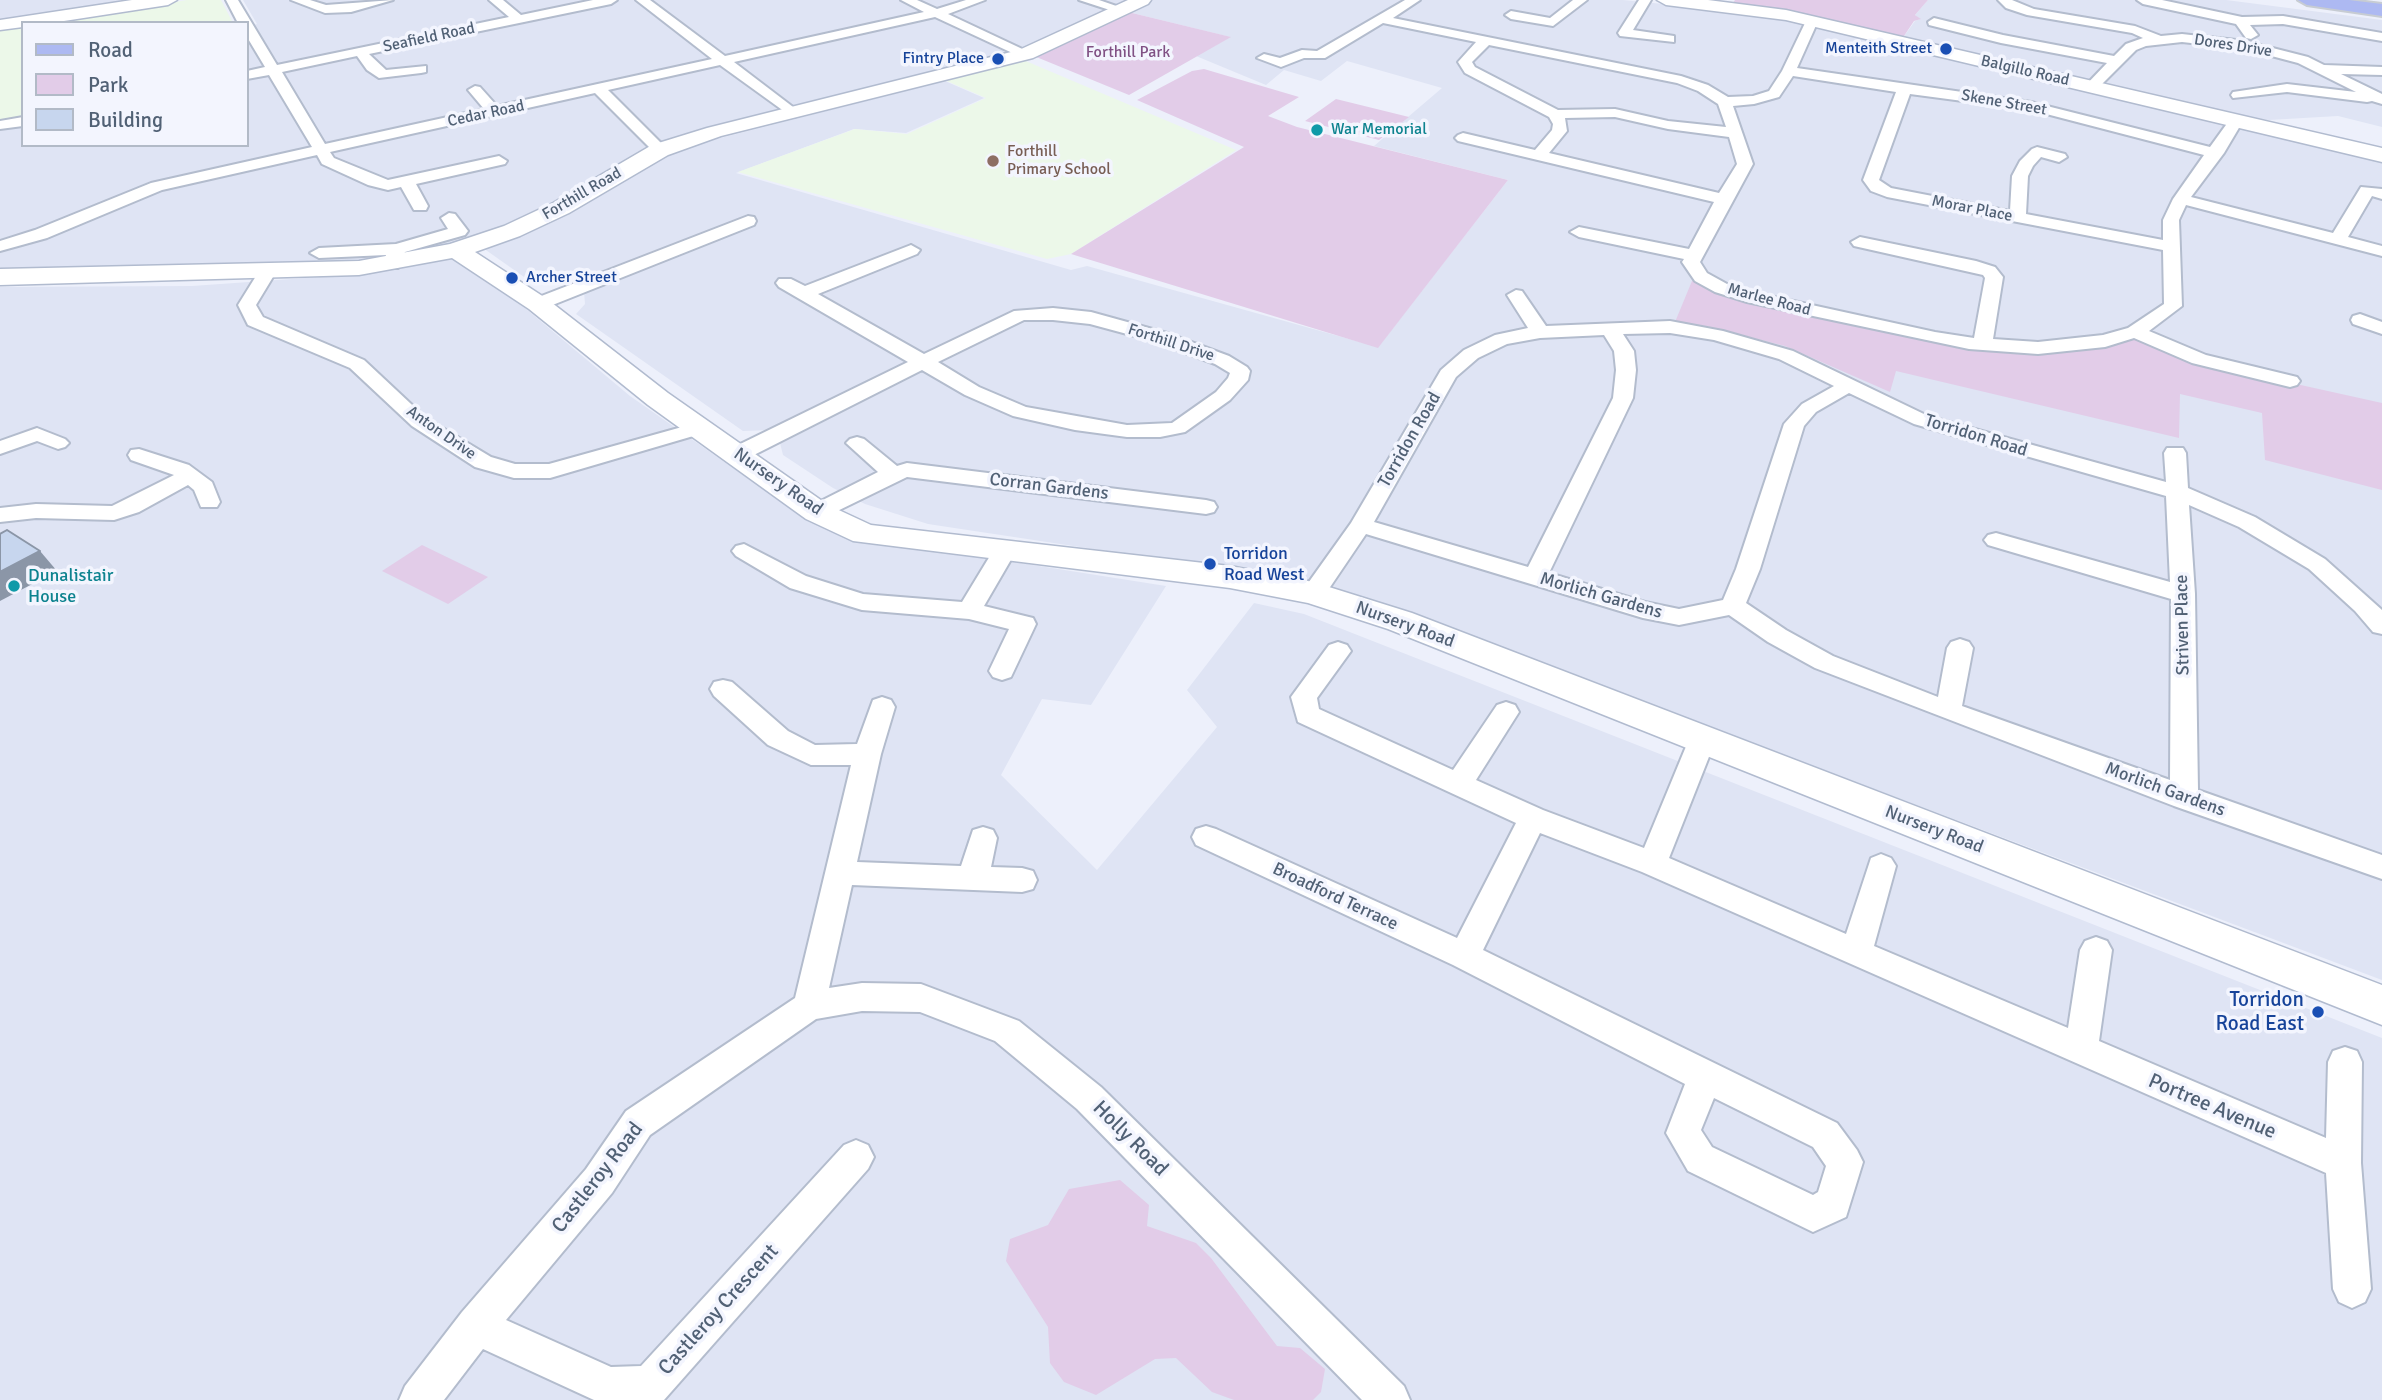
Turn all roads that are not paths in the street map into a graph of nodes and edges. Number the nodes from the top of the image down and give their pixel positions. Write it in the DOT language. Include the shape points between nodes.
graph roads {
  1 [pos="167,0"];
  2 [pos="232,0"];
  3 [pos="297,0"];
  4 [pos="387,0"];
  5 [pos="495,0"];
  6 [pos="611,0"];
  7 [pos="642,0"];
  8 [pos="907,0"];
  9 [pos="979,0"];
  10 [pos="1085,0"];
  11 [pos="1142,0"];
  12 [pos="1414,0"];
  13 [pos="1581,0"];
  14 [pos="1645,0"];
  15 [pos="1666,0"];
  16 [pos="2004,0"];
  17 [pos="2143,0"];
  18 [pos="2306,0"];
  19 [pos="2346,0"];
  20 [pos="1722,3"];
  21 [pos="2382,7"];
  22 [pos="1122,10"];
  23 [pos="938,13"];
  24 [pos="1511,15"];
  25 [pos="519,19"];
  26 [pos="1380,19"];
  27 [pos="244,21"];
  28 [pos="1812,21"];
  29 [pos="2241,21"];
  30 [pos="1934,22"];
  31 [pos="0,24"];
  32 [pos="248,28"];
  33 [pos="2382,37"];
  34 [pos="1669,39"];
  35 [pos="1486,40"];
  36 [pos="2159,40"];
  37 [pos="2245,45"];
  38 [pos="361,52"];
  39 [pos="1026,54"];
  40 [pos="1264,58"];
  41 [pos="724,60"];
  42 [pos="2117,61"];
  43 [pos="421,69"];
  44 [pos="2325,69"];
  45 [pos="272,70"];
  46 [pos="1789,71"];
  47 [pos="2382,71"];
  48 [pos="248,75"];
  49 [pos="2091,87"];
  50 [pos="599,89"];
  51 [pos="475,90"];
  52 [pos="1905,90"];
  53 [pos="2238,94"];
  54 [pos="2379,99"];
  55 [pos="1725,102"];
  56 [pos="494,112"];
  57 [pos="792,113"];
  58 [pos="1555,114"];
  59 [pos="19,121"];
  60 [pos="2236,121"];
  61 [pos="0,125"];
  62 [pos="1737,133"];
  63 [pos="1463,138"];
  64 [pos="322,148"];
  65 [pos="660,150"];
  66 [pos="2216,153"];
  67 [pos="1540,155"];
  68 [pos="2382,155"];
  69 [pos="2059,157"];
  70 [pos="499,162"];
  71 [pos="407,183"];
  72 [pos="2382,194"];
  73 [pos="1724,199"];
  74 [pos="2181,199"];
  75 [pos="420,206"];
  76 [pos="2018,218"];
  77 [pos="748,221"];
  78 [pos="1579,232"];
  79 [pos="453,234"];
  80 [pos="2338,240"];
  81 [pos="1860,242"];
  82 [pos="0,246"];
  83 [pos="2172,247"];
  84 [pos="911,250"];
  85 [pos="2382,251"];
  86 [pos="319,253"];
  87 [pos="1695,256"];
  88 [pos="395,257"];
  89 [pos="267,272"];
  90 [pos="0,278"];
  91 [pos="785,283"];
  92 [pos="804,293"];
  93 [pos="1516,295"];
  94 [pos="538,304"];
  95 [pos="2360,320"];
  96 [pos="2382,328"];
  97 [pos="1610,329"];
  98 [pos="2135,331"];
  99 [pos="1540,332"];
  100 [pos="1983,344"];
  101 [pos="923,362"];
  102 [pos="2290,381"];
  103 [pos="1849,385"];
  104 [pos="700,428"];
  105 [pos="58,443"];
  106 [pos="857,443"];
  107 [pos="0,448"];
  108 [pos="2175,453"];
  109 [pos="738,454"];
  110 [pos="139,455"];
  111 [pos="893,472"];
  112 [pos="189,476"];
  113 [pos="2178,492"];
  114 [pos="209,502"];
  115 [pos="1206,507"];
  116 [pos="817,512"];
  117 [pos="0,515"];
  118 [pos="1361,525"];
  119 [pos="1996,540"];
  120 [pos="744,551"];
  121 [pos="1004,551"];
  122 [pos="1535,577"];
  123 [pos="1313,593"];
  124 [pos="2183,594"];
  125 [pos="1733,606"];
  126 [pos="970,611"];
  127 [pos="2382,626"];
  128 [pos="1960,648"];
  129 [pos="1338,651"];
  130 [pos="1002,671"];
  131 [pos="723,689"];
  132 [pos="882,708"];
  133 [pos="1948,711"];
  134 [pos="1506,712"];
  135 [pos="1702,739"];
  136 [pos="867,754"];
  137 [pos="1459,782"];
  138 [pos="2184,797"];
  139 [pos="1533,818"];
  140 [pos="1206,837"];
  141 [pos="983,838"];
  142 [pos="1652,864"];
  143 [pos="1881,866"];
  144 [pos="2382,867"];
  145 [pos="841,873"];
  146 [pos="974,878"];
  147 [pos="1022,880"];
  148 [pos="2096,950"];
  149 [pos="1856,953"];
  150 [pos="1464,956"];
  151 [pos="2382,1005"];
  152 [pos="809,1006"];
  153 [pos="2081,1050"];
  154 [pos="2345,1062"];
  155 [pos="1704,1077"];
  156 [pos="856,1157"];
  157 [pos="2343,1163"];
  158 [pos="2352,1289"];
  159 [pos="477,1326"];
  160 [pos="419,1400"];
  161 [pos="1390,1400"];
  1 -- 31 [label="street"];
  2 -- 27 [label="street"];
  3 -- 4 [label="street" via="325,9"];
  5 -- 25 [label="street"];
  6 -- 25 [label="street, Seafield Road"];
  7 -- 41 [label="street"];
  8 -- 23 [label="street"];
  9 -- 23 [label="street, Cedar Road"];
  10 -- 22 [label="street"];
  11 -- 22 [label="street, Forthill Road"];
  12 -- 26 [label="street"];
  13 -- 24 [label="street" via="1553,22"];
  14 -- 34 [label="street" via="1625,33"];
  15 -- 20 [label="street, Balgillo Road"];
  16 -- 36 [label="street" via="2032,12 2135,30"];
  17 -- 29 [label="street"];
  18 -- 21 [label="main road"];
  19 -- 21 [label="main road"];
  20 -- 28 [label="street, Balgillo Road"];
  22 -- 39 [label="street, Forthill Road"];
  23 -- 39 [label="street"];
  23 -- 41 [label="street, Cedar Road"];
  25 -- 38 [label="street, Seafield Road"];
  26 -- 35 [label="street"];
  26 -- 40 [label="street" via="1320,55 1302,54 1281,62"];
  28 -- 46 [label="street"];
  28 -- 49 [label="street, Balgillo Road"];
  29 -- 33 [label="street" via="2283,20"];
  29 -- 37 [label="street" via="2251,32"];
  30 -- 42 [label="street"];
  32 -- 45 [label="street"];
  35 -- 55 [label="street" via="1681,80"];
  35 -- 58 [label="street" via="1465,62 1469,70"];
  36 -- 37 [label="street, Dores Drive"];
  36 -- 42 [label="street, Dores Drive" via="2131,47"];
  37 -- 44 [label="street, Dores Drive"];
  38 -- 43 [label="street" via="384,75"];
  38 -- 45 [label="street, Seafield Road"];
  39 -- 57 [label="street, Forthill Road"];
  41 -- 50 [label="street, Cedar Road"];
  41 -- 57 [label="street"];
  42 -- 49 [label="street, Dores Drive"];
  44 -- 47 [label="street"];
  44 -- 54 [label="street, Dores Drive"];
  45 -- 48 [label="street, Seafield Road"];
  45 -- 64 [label="street"];
  46 -- 52 [label="street, Skene Street"];
  46 -- 55 [label="street" via="1774,94"];
  49 -- 60 [label="street, Balgillo Road"];
  50 -- 56 [label="street, Cedar Road"];
  50 -- 65 [label="street"];
  51 -- 56 [label="street"];
  52 -- 66 [label="street, Skene Street" via="2031,106"];
  52 -- 76 [label="street, Morar Place" via="1871,180 1877,188"];
  53 -- 54 [label="street" via="2287,88"];
  55 -- 62 [label="street"];
  56 -- 64 [label="street, Cedar Road"];
  57 -- 65 [label="street, Forthill Road"];
  58 -- 62 [label="street" via="1615,113"];
  58 -- 67 [label="street" via="1559,131"];
  59 -- 61 [label="street"];
  60 -- 66 [label="street, Marlee Road"];
  60 -- 68 [label="street, Balgillo Road"];
  62 -- 73 [label="street" via="1745,164"];
  63 -- 67 [label="street"];
  64 -- 71 [label="street" via="328,161 374,182"];
  64 -- 82 [label="street, Cedar Road" via="156,186 41,234"];
  65 -- 79 [label="street, Forthill Road" via="512,231"];
  66 -- 74 [label="street, Marlee Road"];
  67 -- 73 [label="street"];
  69 -- 76 [label="street" via="2037,152 2026,164 2020,176"];
  70 -- 71 [label="street"];
  71 -- 75 [label="street"];
  72 -- 80 [label="street" via="2367,190"];
  73 -- 87 [label="street"];
  74 -- 80 [label="street"];
  74 -- 83 [label="street, Marlee Road" via="2171,220"];
  76 -- 83 [label="street, Morar Place"];
  77 -- 94 [label="street"];
  78 -- 87 [label="street"];
  79 -- 88 [label="street, Forthill Road"];
  79 -- 94 [label="street, Nursery Road"];
  80 -- 85 [label="street"];
  81 -- 100 [label="street" via="1989,271 1994,277"];
  83 -- 98 [label="street, Marlee Road" via="2173,306"];
  84 -- 92 [label="street"];
  86 -- 88 [label="street"];
  87 -- 100 [label="street, Marlee Road" via="1693,267 1701,277 1753,298 1935,338"];
  88 -- 89 [label="street, Forthill Road"];
  89 -- 90 [label="street, Forthill Road"];
  89 -- 104 [label="street, Anton Drive" via="247,305 255,321 357,364 419,422 483,462 514,471 550,471"];
  91 -- 92 [label="street, Forthill Drive"];
  92 -- 101 [label="street, Forthill Drive"];
  93 -- 99 [label="street"];
  94 -- 104 [label="street, Nursery Road"];
  95 -- 96 [label="street"];
  97 -- 99 [label="street, Torridon Road"];
  97 -- 103 [label="street, Torridon Road" via="1670,327 1716,335 1786,355"];
  97 -- 122 [label="street" via="1624,351 1623,398"];
  98 -- 100 [label="street, Marlee Road" via="2105,341 2038,348"];
  98 -- 102 [label="street" via="2199,359"];
  99 -- 118 [label="street, Torridon Road" via="1502,339 1471,354 1448,374"];
  101 -- 101 [label="street, Forthill Drive" via="1021,315 1053,314 1091,318 1160,337 1240,371 1223,396 1178,428 1127,431 1020,412"];
  101 -- 109 [label="street, Forthill Drive"];
  103 -- 113 [label="street, Torridon Road" via="1921,420"];
  103 -- 125 [label="street" via="1809,408 1794,424"];
  104 -- 109 [label="street, Nursery Road"];
  105 -- 107 [label="street" via="37,435"];
  106 -- 111 [label="street"];
  108 -- 113 [label="street, Striven Place"];
  109 -- 116 [label="street, Nursery Road"];
  110 -- 112 [label="street"];
  111 -- 115 [label="street, Corran Gardens" via="907,470"];
  111 -- 116 [label="street, Corran Gardens"];
  112 -- 114 [label="street" via="204,487"];
  112 -- 117 [label="street" via="114,513"];
  113 -- 124 [label="street, Striven Place"];
  113 -- 127 [label="street, Torridon Road" via="2247,522 2317,564"];
  116 -- 121 [label="street, Nursery Road" via="864,534"];
  118 -- 122 [label="street, Morlich Gardens"];
  118 -- 123 [label="street, Torridon Road"];
  119 -- 124 [label="street"];
  120 -- 126 [label="street" via="798,582 862,602"];
  121 -- 123 [label="street, Nursery Road" via="1230,577"];
  121 -- 126 [label="street"];
  122 -- 125 [label="street, Morlich Gardens" via="1679,617"];
  123 -- 135 [label="street, Nursery Road" via="1399,621"];
  124 -- 138 [label="street, Striven Place"];
  125 -- 133 [label="street, Morlich Gardens" via="1824,662"];
  126 -- 130 [label="street" via="1024,624"];
  128 -- 133 [label="street"];
  129 -- 137 [label="street, Portree Avenue" via="1304,697 1307,715"];
  131 -- 136 [label="street" via="778,738 811,755"];
  132 -- 136 [label="street"];
  133 -- 138 [label="street, Morlich Gardens"];
  134 -- 137 [label="street"];
  135 -- 142 [label="street"];
  135 -- 151 [label="street, Nursery Road"];
  136 -- 145 [label="street"];
  137 -- 139 [label="street, Portree Avenue"];
  138 -- 144 [label="street, Morlich Gardens"];
  139 -- 142 [label="street, Portree Avenue"];
  139 -- 150 [label="street"];
  140 -- 150 [label="street, Broadford Terrace"];
  141 -- 146 [label="street"];
  142 -- 149 [label="street, Portree Avenue"];
  143 -- 149 [label="street"];
  145 -- 146 [label="street"];
  145 -- 152 [label="street"];
  146 -- 147 [label="street"];
  148 -- 153 [label="street"];
  149 -- 153 [label="street, Portree Avenue"];
  150 -- 155 [label="street, Broadford Terrace"];
  152 -- 159 [label="street, Castleroy Road" via="638,1123 599,1181"];
  152 -- 161 [label="street, Holly Road" via="862,997 920,998 1007,1031 1089,1098"];
  153 -- 157 [label="street, Portree Avenue"];
  154 -- 157 [label="street"];
  155 -- 155 [label="street, Broadford Terrace" via="1825,1135 1845,1162 1833,1204 1813,1214 1700,1159 1683,1133"];
  156 -- 159 [label="street, Castleroy Crescent" via="650,1386 610,1387"];
  157 -- 158 [label="street"];
  159 -- 160 [label="street, Castleroy Road"];
}
